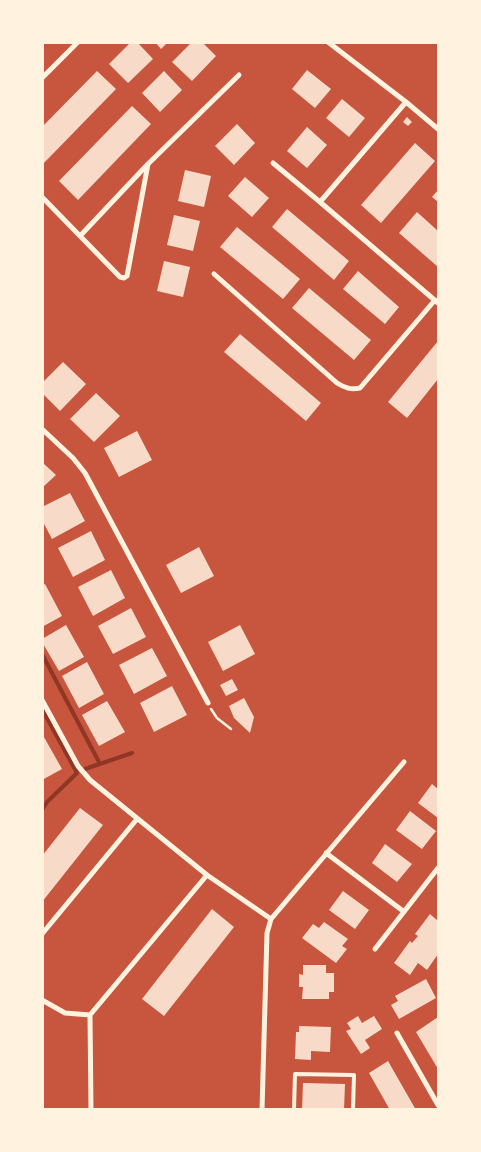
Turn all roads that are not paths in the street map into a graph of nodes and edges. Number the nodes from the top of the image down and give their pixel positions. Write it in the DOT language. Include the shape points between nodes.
graph roads {
  1 [pos="78,42"];
  2 [pos="328,42"];
  3 [pos="239,75"];
  4 [pos="42,78"];
  5 [pos="406,102"];
  6 [pos="438,129"];
  7 [pos="273,163"];
  8 [pos="148,164"];
  9 [pos="42,197"];
  10 [pos="320,202"];
  11 [pos="80,236"];
  12 [pos="214,274"];
  13 [pos="437,301"];
  14 [pos="42,429"];
  15 [pos="42,700"];
  16 [pos="208,703"];
  17 [pos="404,762"];
  18 [pos="137,819"];
  19 [pos="326,852"];
  20 [pos="438,868"];
  21 [pos="207,875"];
  22 [pos="403,911"];
  23 [pos="271,919"];
  24 [pos="42,934"];
  25 [pos="375,949"];
  26 [pos="42,1000"];
  27 [pos="90,1015"];
  28 [pos="397,1033"];
  29 [pos="438,1105"];
  30 [pos="91,1110"];
  31 [pos="262,1110"];
  32 [pos="294,1110"];
  33 [pos="353,1110"];
  1 -- 4 [label="street"];
  2 -- 5 [label="street"];
  3 -- 8 [label="street"];
  5 -- 6 [label="street"];
  5 -- 10 [label="street"];
  7 -- 10 [label="street"];
  8 -- 11 [label="street"];
  8 -- 11 [label="street" via="127,276 120,277"];
  9 -- 11 [label="street"];
  10 -- 13 [label="street"];
  12 -- 13 [label="street" via="337,383 352,390 360,388"];
  14 -- 16 [label="street" via="85,473"];
  15 -- 18 [label="street" via="78,766"];
  17 -- 19 [label="street"];
  18 -- 21 [label="street"];
  18 -- 24 [label="street"];
  19 -- 22 [label="street"];
  19 -- 23 [label="street"];
  20 -- 22 [label="street"];
  21 -- 23 [label="street"];
  21 -- 27 [label="street"];
  22 -- 25 [label="street"];
  23 -- 31 [label="street" via="267,933"];
  26 -- 27 [label="street" via="65,1013"];
  27 -- 30 [label="street"];
  28 -- 29 [label="street"];
  32 -- 33 [label="lane" via="295,1074 354,1075"];
}
